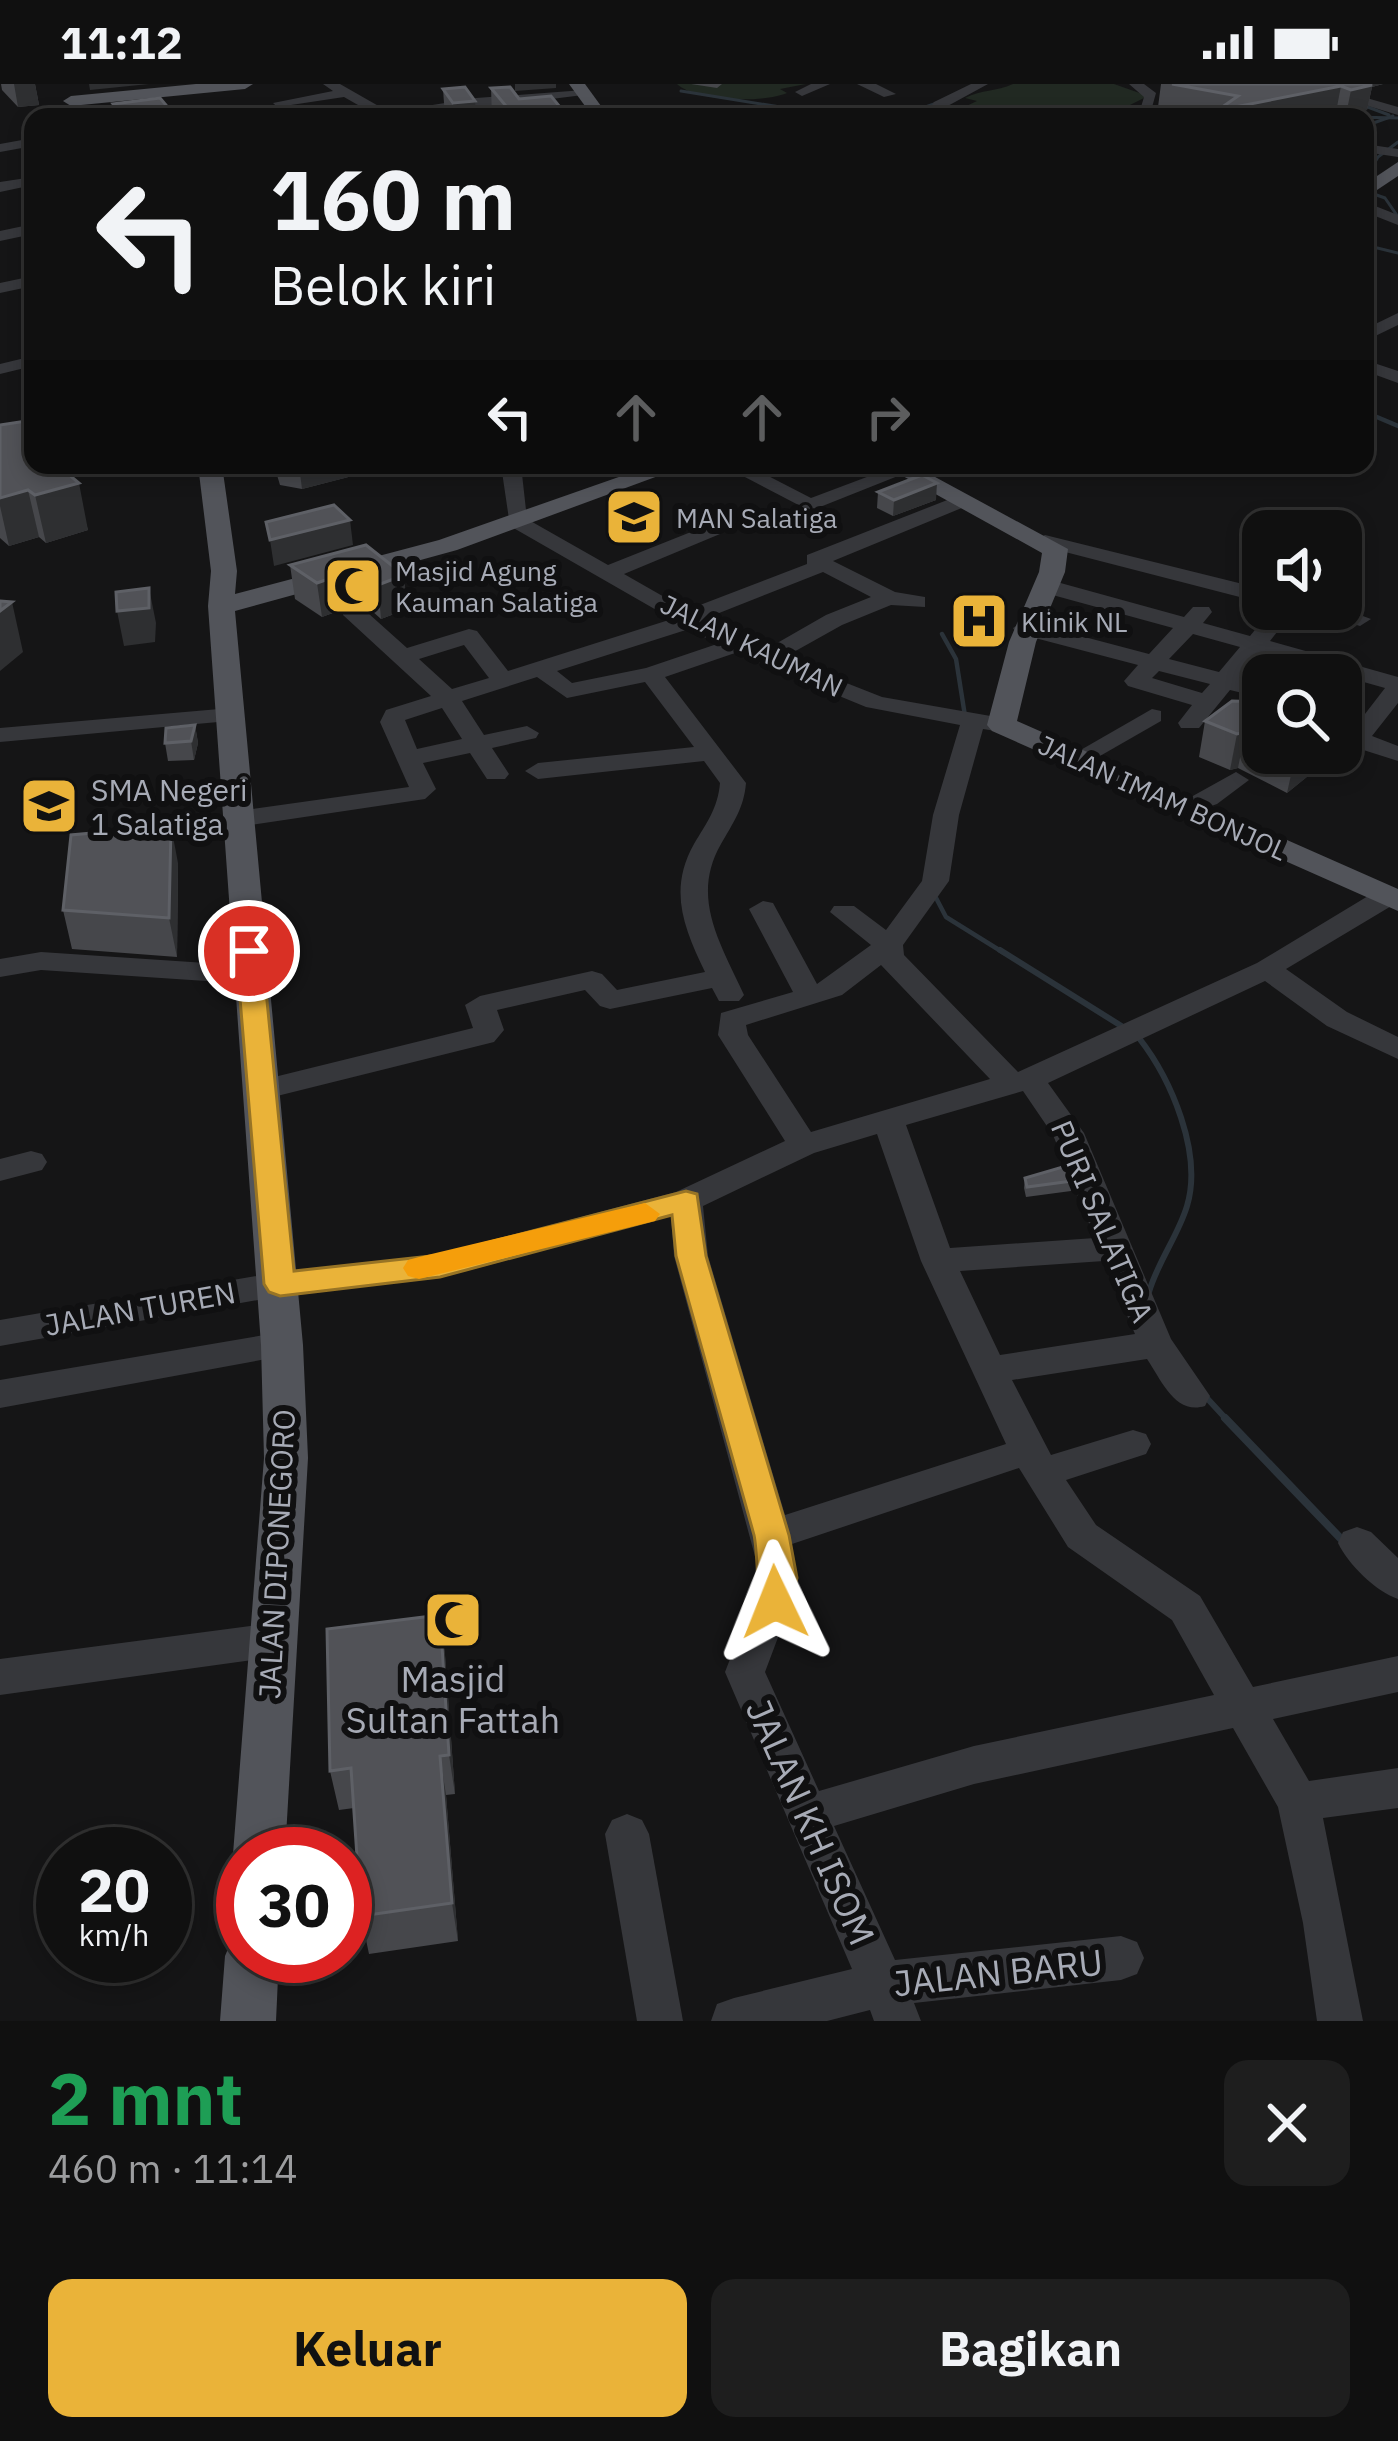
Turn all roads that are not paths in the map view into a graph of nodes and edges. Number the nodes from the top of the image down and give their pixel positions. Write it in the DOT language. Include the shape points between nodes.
graph roads {
  1 [pos="245,84"];
  2 [pos="330,84"];
  3 [pos="823,84"];
  4 [pos="864,84"];
  5 [pos="981,84"];
  6 [pos="1136,84"];
  7 [pos="1303,84"];
  8 [pos="223,87"];
  9 [pos="580,89"];
  10 [pos="802,92"];
  11 [pos="346,93"];
  12 [pos="889,94"];
  13 [pos="309,99"];
  14 [pos="75,100"];
  15 [pos="239,103"];
  16 [pos="285,108"];
  17 [pos="323,108"];
  18 [pos="373,108"];
  19 [pos="425,108"];
  20 [pos="937,108"];
  21 [pos="1146,108"];
  22 [pos="1398,111"];
  23 [pos="211,474"];
  24 [pos="512,474"];
  25 [pos="651,474"];
  26 [pos="750,474"];
  27 [pos="883,474"];
  28 [pos="912,474"];
  29 [pos="962,501"];
  30 [pos="517,522"];
  31 [pos="713,530"];
  32 [pos="1045,541"];
  33 [pos="820,566"];
  34 [pos="608,573"];
  35 [pos="1046,586"];
  36 [pos="1226,586"];
  37 [pos="1242,590"];
  38 [pos="889,598"];
  39 [pos="917,602"];
  40 [pos="221,606"];
  41 [pos="351,610"];
  42 [pos="690,618"];
  43 [pos="1190,624"];
  44 [pos="1024,628"];
  45 [pos="1266,630"];
  46 [pos="1256,642"];
  47 [pos="739,644"];
  48 [pos="406,656"];
  49 [pos="767,658"];
  50 [pos="1153,662"];
  51 [pos="542,670"];
  52 [pos="650,674"];
  53 [pos="1224,681"];
  54 [pos="504,682"];
  55 [pos="1398,686"];
  56 [pos="1242,691"];
  57 [pos="448,699"];
  58 [pos="1207,702"];
  59 [pos="230,716"];
  60 [pos="975,720"];
  61 [pos="1130,722"];
  62 [pos="1190,723"];
  63 [pos="527,733"];
  64 [pos="0,735"];
  65 [pos="476,743"];
  66 [pos="711,753"];
  67 [pos="1398,754"];
  68 [pos="410,758"];
  69 [pos="1077,759"];
  70 [pos="538,771"];
  71 [pos="496,774"];
  72 [pos="1228,777"];
  73 [pos="1191,803"];
  74 [pos="238,819"];
  75 [pos="1393,898"];
  76 [pos="764,910"];
  77 [pos="844,911"];
  78 [pos="889,945"];
  79 [pos="0,968"];
  80 [pos="1267,969"];
  81 [pos="251,975"];
  82 [pos="722,977"];
  83 [pos="810,997"];
  84 [pos="737,1016"];
  85 [pos="1398,1049"];
  86 [pos="1021,1082"];
  87 [pos="265,1089"];
  88 [pos="889,1122"];
  89 [pos="803,1145"];
  90 [pos="686,1201"];
  91 [pos="1115,1248"];
  92 [pos="938,1261"];
  93 [pos="280,1284"];
  94 [pos="0,1333"];
  95 [pos="1156,1344"];
  96 [pos="282,1345"];
  97 [pos="988,1371"];
  98 [pos="0,1394"];
  99 [pos="1192,1396"];
  100 [pos="1133,1444"];
  101 [pos="1035,1462"];
  102 [pos="772,1535"];
  103 [pos="1357,1543"];
  104 [pos="1398,1583"];
  105 [pos="274,1640"];
  106 [pos="1398,1674"];
  107 [pos="0,1677"];
  108 [pos="1241,1708"];
  109 [pos="1398,1788"];
  110 [pos="1298,1802"];
  111 [pos="804,1815"];
  112 [pos="261,1827"];
  113 [pos="627,1834"];
  114 [pos="1121,1958"];
  115 [pos="250,1983"];
  116 [pos="891,2002"];
  117 [pos="248,2021"];
  118 [pos="660,2021"];
  119 [pos="734,2021"];
  120 [pos="1340,2021"];
  1 -- 8 [label="main road"];
  2 -- 11 [label="street"];
  3 -- 10 [label="street"];
  4 -- 12 [label="street"];
  5 -- 20 [label="street"];
  6 -- 21 [label="street" via="1157,92"];
  7 -- 22 [label="street"];
  8 -- 14 [label="main road"];
  8 -- 15 [label="street"];
  9 -- 19 [label="street"];
  11 -- 13 [label="street"];
  11 -- 18 [label="street"];
  13 -- 16 [label="street" via="280,104"];
  13 -- 17 [label="street"];
  23 -- 40 [label="main road, JALAN DIPONEGORO"];
  24 -- 30 [label="street"];
  25 -- 30 [label="main road"];
  26 -- 27 [label="street" via="810,505"];
  28 -- 29 [label="main road"];
  29 -- 32 [label="main road"];
  29 -- 33 [label="street" via="821,556 814,562"];
  30 -- 34 [label="street, JALAN KAUMAN"];
  30 -- 40 [label="main road"];
  31 -- 34 [label="street"];
  32 -- 35 [label="main road, JALAN IMAM BONJOL" via="1057,556"];
  32 -- 36 [label="street"];
  33 -- 38 [label="street"];
  33 -- 42 [label="street"];
  34 -- 42 [label="street, JALAN KAUMAN"];
  35 -- 43 [label="street"];
  35 -- 44 [label="main road, JALAN IMAM BONJOL"];
  36 -- 37 [label="street"];
  36 -- 43 [label="street"];
  38 -- 39 [label="street"];
  38 -- 49 [label="street"];
  40 -- 59 [label="main road, JALAN DIPONEGORO"];
  41 -- 48 [label="street"];
  42 -- 47 [label="street, JALAN KAUMAN"];
  42 -- 51 [label="street"];
  43 -- 46 [label="street"];
  43 -- 50 [label="street"];
  44 -- 50 [label="street"];
  44 -- 60 [label="main road, JALAN IMAM BONJOL"];
  45 -- 46 [label="street"];
  46 -- 53 [label="street"];
  46 -- 55 [label="street"];
  47 -- 49 [label="street, JALAN KAUMAN"];
  47 -- 52 [label="street"];
  48 -- 54 [label="street" via="469,636"];
  48 -- 57 [label="street"];
  49 -- 60 [label="street, JALAN KAUMAN" via="871,701"];
  50 -- 53 [label="street"];
  50 -- 58 [label="street" via="1137,681"];
  51 -- 52 [label="street" via="567,691"];
  51 -- 54 [label="street"];
  52 -- 66 [label="street"];
  53 -- 56 [label="street"];
  53 -- 58 [label="street"];
  54 -- 57 [label="street"];
  55 -- 67 [label="street" via="1360,736"];
  57 -- 65 [label="street"];
  57 -- 68 [label="street" via="392,718"];
  58 -- 62 [label="street"];
  59 -- 64 [label="street"];
  59 -- 74 [label="main road, JALAN DIPONEGORO"];
  60 -- 69 [label="main road, JALAN IMAM BONJOL"];
  60 -- 78 [label="street" via="931,887"];
  61 -- 69 [label="street"];
  63 -- 65 [label="street"];
  65 -- 68 [label="street"];
  65 -- 71 [label="street"];
  66 -- 70 [label="street"];
  66 -- 82 [label="street" via="733,783 733,804 693,872 691,895"];
  68 -- 74 [label="street" via="423,788 416,794"];
  69 -- 73 [label="main road, JALAN IMAM BONJOL"];
  72 -- 73 [label="street" via="1208,800"];
  73 -- 75 [label="main road, JALAN IMAM BONJOL"];
  74 -- 81 [label="main road, JALAN DIPONEGORO"];
  75 -- 80 [label="street, JALAN TUREN"];
  76 -- 83 [label="street"];
  77 -- 78 [label="street, PURI SALATIGA"];
  78 -- 83 [label="street"];
  78 -- 86 [label="street, PURI SALATIGA" via="890,957"];
  79 -- 81 [label="street" via="40,961"];
  80 -- 85 [label="street"];
  80 -- 86 [label="street, JALAN TUREN"];
  81 -- 87 [label="main road, JALAN DIPONEGORO"];
  82 -- 84 [label="street"];
  82 -- 87 [label="street" via="610,1000 592,980 480,1005 489,1030 483,1035"];
  83 -- 84 [label="street"];
  84 -- 89 [label="street" via="734,1035"];
  86 -- 88 [label="street, JALAN TUREN"];
  86 -- 91 [label="street, PURI SALATIGA" via="1068,1133"];
  87 -- 93 [label="main road, JALAN DIPONEGORO"];
  88 -- 89 [label="street, JALAN TUREN"];
  88 -- 92 [label="street"];
  89 -- 90 [label="street, JALAN TUREN"];
  90 -- 93 [label="street, JALAN TUREN" via="440,1266"];
  90 -- 102 [label="street, JALAN KH ISOM" via="691,1256"];
  91 -- 92 [label="street"];
  91 -- 95 [label="street, PURI SALATIGA"];
  92 -- 97 [label="street"];
  93 -- 94 [label="street, JALAN TUREN"];
  93 -- 96 [label="main road, JALAN DIPONEGORO"];
  95 -- 97 [label="street, PURI SALATIGA"];
  95 -- 99 [label="street"];
  96 -- 98 [label="street"];
  96 -- 105 [label="main road, JALAN DIPONEGORO" via="286,1459"];
  97 -- 101 [label="street"];
  100 -- 101 [label="street"];
  101 -- 102 [label="street"];
  101 -- 108 [label="street" via="1082,1536 1186,1608"];
  102 -- 111 [label="street, JALAN KH ISOM" via="779,1578 745,1672"];
  103 -- 104 [label="street"];
  105 -- 107 [label="street"];
  105 -- 112 [label="main road, JALAN DIPONEGORO"];
  106 -- 108 [label="street"];
  108 -- 110 [label="street"];
  108 -- 111 [label="street" via="974,1765"];
  109 -- 110 [label="street"];
  110 -- 120 [label="street"];
  111 -- 116 [label="street, JALAN KH ISOM"];
  113 -- 118 [label="street"];
  114 -- 116 [label="street, JALAN BARU"];
  115 -- 117 [label="main road"];
  116 -- 119 [label="street, JALAN BARU"];
}
